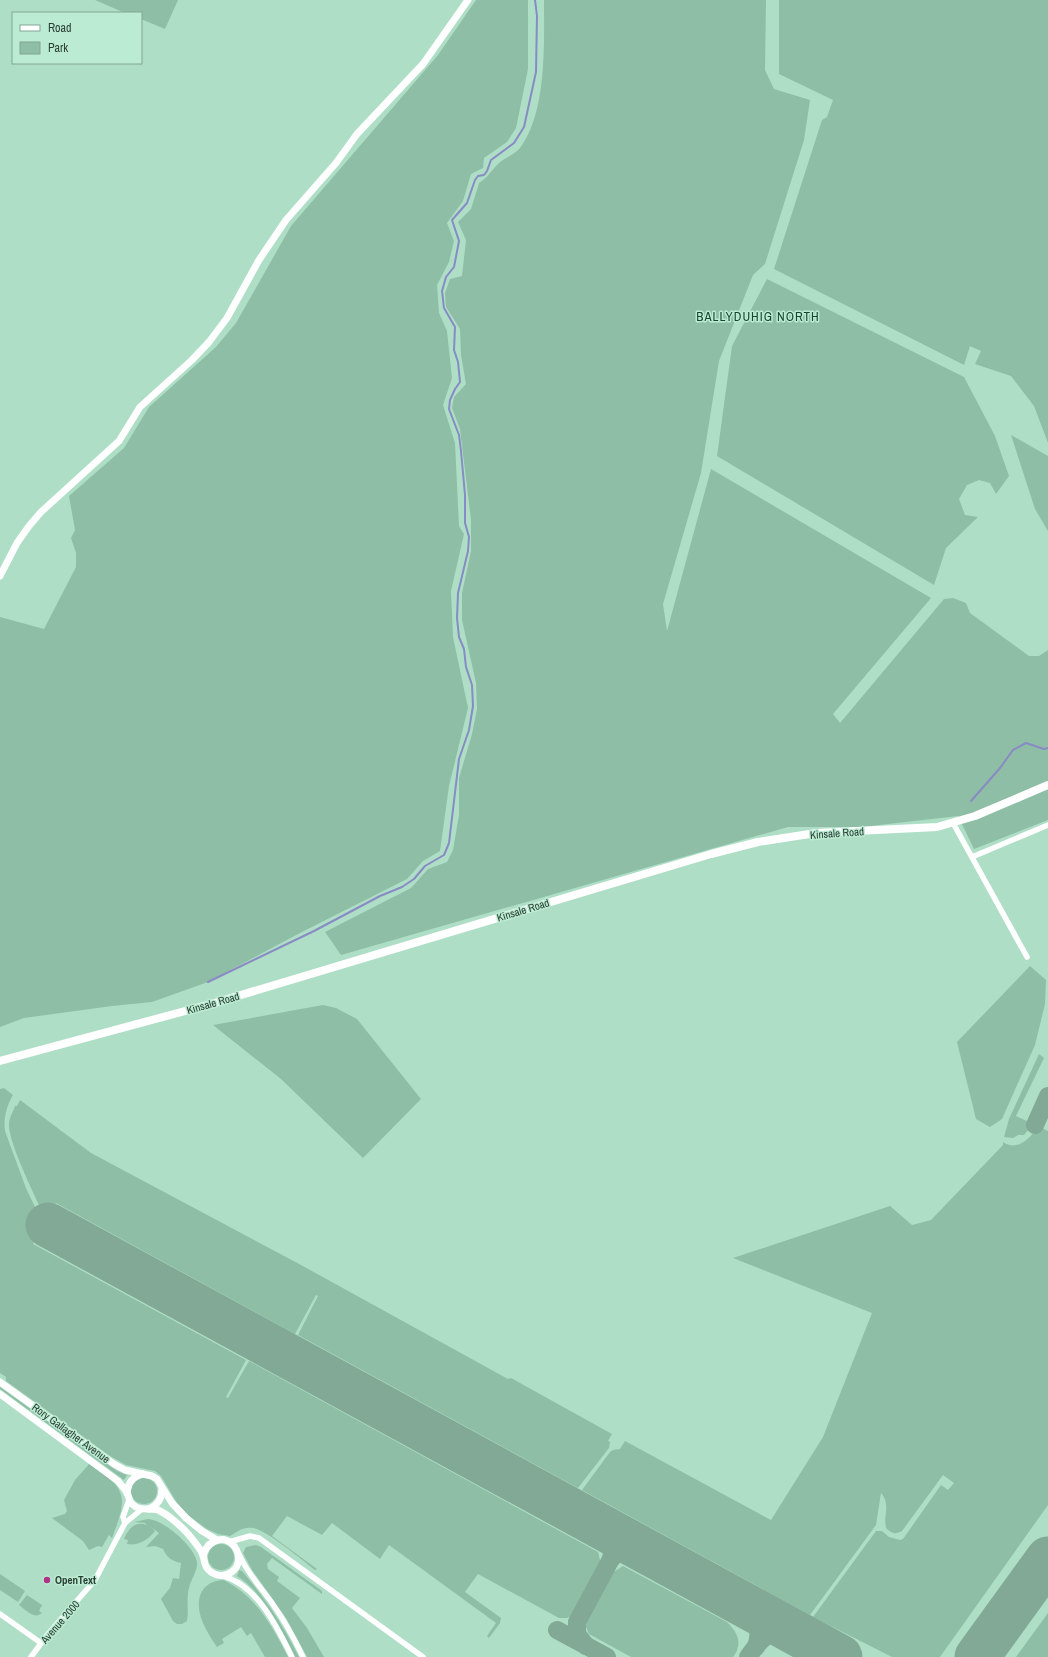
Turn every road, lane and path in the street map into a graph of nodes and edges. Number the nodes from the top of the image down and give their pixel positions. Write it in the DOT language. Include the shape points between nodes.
graph roads {
  1 [pos="468,0"];
  2 [pos="0,576"];
  3 [pos="1048,785"];
  4 [pos="953,823"];
  5 [pos="1048,825"];
  6 [pos="972,857"];
  7 [pos="1027,957"];
  8 [pos="0,1061"];
  9 [pos="0,1382"];
  10 [pos="0,1394"];
  11 [pos="146,1474"];
  12 [pos="162,1489"];
  13 [pos="128,1497"];
  14 [pos="145,1509"];
  15 [pos="125,1523"];
  16 [pos="240,1538"];
  17 [pos="217,1540"];
  18 [pos="229,1542"];
  19 [pos="237,1550"];
  20 [pos="203,1556"];
  21 [pos="222,1575"];
  22 [pos="0,1614"];
  23 [pos="42,1643"];
  24 [pos="30,1657"];
  25 [pos="292,1657"];
  26 [pos="303,1657"];
  27 [pos="423,1657"];
  1 -- 2 [label="street" via="423,64 357,134 271,240 227,318 209,342 140,407 119,441 41,512 17,543"];
  3 -- 4 [label="main road, Kinsale Road" via="992,810"];
  4 -- 6 [label="street"];
  4 -- 8 [label="main road, Kinsale Road" via="937,827 816,833 745,845 211,1004"];
  5 -- 6 [label="street"];
  6 -- 7 [label="street"];
  9 -- 11 [label="street, Rory Gallagher Avenue" via="114,1464 132,1472"];
  10 -- 13 [label="street, Rory Gallagher Avenue" via="107,1471 118,1481"];
  11 -- 12 [label="street, Rory Gallagher Avenue" via="157,1479"];
  11 -- 13 [label="street" via="132,1479 127,1488"];
  12 -- 14 [label="street" via="158,1504"];
  12 -- 17 [label="street, Rory Gallagher Avenue" via="186,1518"];
  13 -- 14 [label="street, Rory Gallagher Avenue" via="132,1505"];
  13 -- 15 [label="street" via="123,1517"];
  14 -- 15 [label="street"];
  14 -- 20 [label="street, Rory Gallagher Avenue" via="161,1512 183,1529"];
  15 -- 23 [label="street, Avenue 2000" via="95,1580"];
  16 -- 18 [label="street"];
  16 -- 19 [label="street"];
  16 -- 27 [label="street" via="259,1538"];
  17 -- 18 [label="street, Rory Gallagher Avenue"];
  17 -- 20 [label="street" via="208,1546"];
  18 -- 19 [label="street"];
  19 -- 21 [label="street" via="236,1567 232,1572"];
  19 -- 26 [label="street" via="244,1566 272,1603"];
  20 -- 21 [label="street, Rory Gallagher Avenue" via="209,1571"];
  21 -- 25 [label="street, Rory Gallagher Avenue" via="239,1582 257,1600"];
  22 -- 23 [label="street"];
  23 -- 24 [label="street, Avenue 2000"];
}
